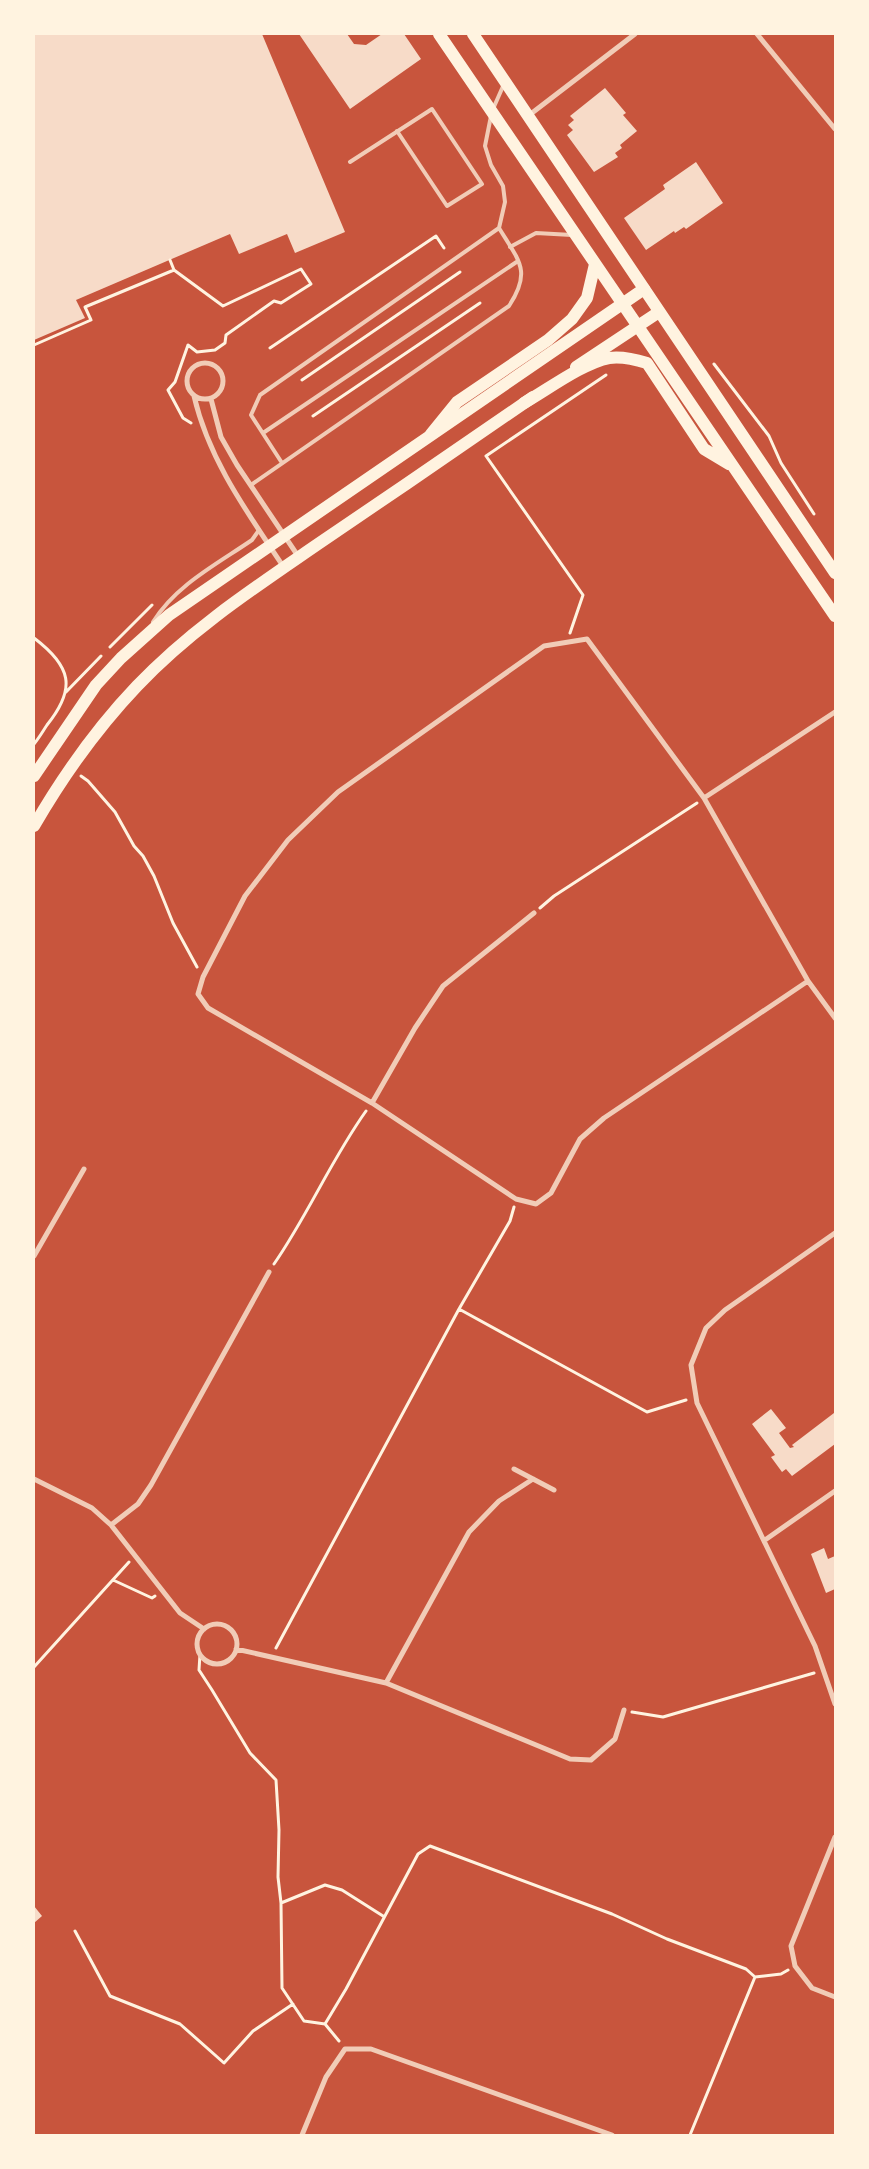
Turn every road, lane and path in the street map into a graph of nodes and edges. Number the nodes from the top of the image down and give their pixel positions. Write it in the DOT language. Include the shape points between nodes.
graph roads {
  1 [pos="439,34"];
  2 [pos="473,34"];
  3 [pos="636,34"];
  4 [pos="756,34"];
  5 [pos="505,82"];
  6 [pos="492,110"];
  7 [pos="528,116"];
  8 [pos="835,129"];
  9 [pos="398,131"];
  10 [pos="350,162"];
  11 [pos="499,228"];
  12 [pos="577,236"];
  13 [pos="510,247"];
  14 [pos="444,248"];
  15 [pos="170,260"];
  16 [pos="518,262"];
  17 [pos="596,264"];
  18 [pos="174,270"];
  19 [pos="460,272"];
  20 [pos="644,289"];
  21 [pos="480,303"];
  22 [pos="622,305"];
  23 [pos="659,312"];
  24 [pos="636,326"];
  25 [pos="34,345"];
  26 [pos="270,348"];
  27 [pos="711,361"];
  28 [pos="613,371"];
  29 [pos="301,380"];
  30 [pos="194,396"];
  31 [pos="211,399"];
  32 [pos="524,403"];
  33 [pos="313,416"];
  34 [pos="195,428"];
  35 [pos="263,434"];
  36 [pos="431,434"];
  37 [pos="282,463"];
  38 [pos="733,467"];
  39 [pos="251,485"];
  40 [pos="819,521"];
  41 [pos="259,530"];
  42 [pos="285,535"];
  43 [pos="269,545"];
  44 [pos="298,556"];
  45 [pos="284,567"];
  46 [pos="835,573"];
  47 [pos="835,616"];
  48 [pos="144,637"];
  49 [pos="34,638"];
  50 [pos="567,641"];
  51 [pos="835,712"];
  52 [pos="34,744"];
  53 [pos="34,776"];
  54 [pos="88,781"];
  55 [pos="704,798"];
  56 [pos="34,826"];
  57 [pos="534,913"];
  58 [pos="202,977"];
  59 [pos="808,981"];
  60 [pos="835,1018"];
  61 [pos="372,1103"];
  62 [pos="84,1169"];
  63 [pos="516,1199"];
  64 [pos="835,1233"];
  65 [pos="34,1256"];
  66 [pos="269,1272"];
  67 [pos="459,1309"];
  68 [pos="696,1396"];
  69 [pos="514,1469"];
  70 [pos="34,1479"];
  71 [pos="533,1479"];
  72 [pos="554,1490"];
  73 [pos="835,1491"];
  74 [pos="111,1525"];
  75 [pos="765,1540"];
  76 [pos="135,1555"];
  77 [pos="112,1580"];
  78 [pos="165,1593"];
  79 [pos="204,1629"];
  80 [pos="236,1649"];
  81 [pos="200,1654"];
  82 [pos="271,1658"];
  83 [pos="34,1667"];
  84 [pos="823,1670"];
  85 [pos="386,1684"];
  86 [pos="835,1704"];
  87 [pos="624,1710"];
  88 [pos="835,1836"];
  89 [pos="281,1903"];
  90 [pos="383,1916"];
  91 [pos="75,1931"];
  92 [pos="795,1966"];
  93 [pos="755,1977"];
  94 [pos="835,1997"];
  95 [pos="293,2004"];
  96 [pos="325,2024"];
  97 [pos="345,2050"];
  98 [pos="302,2135"];
  99 [pos="612,2135"];
  100 [pos="690,2135"];
  1 -- 6 [label="main road"];
  2 -- 5 [label="main road"];
  3 -- 7 [label="street"];
  4 -- 8 [label="street"];
  5 -- 6 [label="lane"];
  5 -- 7 [label="main road"];
  6 -- 11 [label="lane" via="485,146 503,186 505,202"];
  6 -- 12 [label="main road"];
  7 -- 20 [label="main road"];
  9 -- 9 [label="lane" via="432,109 482,184 447,206"];
  9 -- 10 [label="lane"];
  11 -- 13 [label="lane"];
  11 -- 35 [label="lane" via="260,395 251,414"];
  12 -- 13 [label="lane" via="536,232"];
  12 -- 17 [label="main road"];
  13 -- 16 [label="lane"];
  14 -- 26 [label="path" via="436,236"];
  15 -- 18 [label="path"];
  16 -- 35 [label="lane"];
  16 -- 37 [label="lane" via="523,274 519,291 509,306"];
  17 -- 22 [label="main road"];
  17 -- 36 [label="main road" via="587,298 572,319 548,340 457,402"];
  18 -- 25 [label="path" via="86,307 91,320"];
  18 -- 34 [label="path" via="223,306 301,269 312,284 282,303 274,300 226,335 225,343 215,350 197,352 188,344 176,382 168,390 183,418"];
  19 -- 29 [label="path"];
  20 -- 22 [label="main road"];
  20 -- 23 [label="main road"];
  21 -- 33 [label="path"];
  22 -- 24 [label="main road"];
  22 -- 36 [label="main road"];
  23 -- 24 [label="main road"];
  23 -- 46 [label="main road"];
  24 -- 32 [label="main road"];
  24 -- 38 [label="main road"];
  27 -- 40 [label="path" via="769,436 781,463"];
  28 -- 50 [label="path" via="486,456 582,595"];
  30 -- 31 [label="street"];
  30 -- 31 [label="street" via="187,386 188,374 195,365 207,363 218,368 224,379 221,391"];
  30 -- 41 [label="street" via="211,450"];
  31 -- 39 [label="street" via="221,437"];
  32 -- 38 [label="main road" via="591,364 609,358 626,357 647,363 704,449"];
  32 -- 44 [label="main road"];
  35 -- 37 [label="lane"];
  36 -- 42 [label="main road"];
  37 -- 39 [label="lane"];
  38 -- 47 [label="main road"];
  39 -- 42 [label="street"];
  41 -- 43 [label="street"];
  41 -- 48 [label="lane" via="252,540 190,582 163,606"];
  42 -- 43 [label="main road"];
  42 -- 44 [label="street"];
  43 -- 45 [label="street"];
  43 -- 48 [label="main road" via="185,603"];
  44 -- 45 [label="main road"];
  45 -- 56 [label="main road" via="206,623 137,686 92,738"];
  48 -- 53 [label="main road" via="96,685"];
  49 -- 52 [label="path" via="57,657 65,675 66,692 62,704"];
  50 -- 55 [label="street" via="587,639"];
  50 -- 58 [label="street" via="544,646 338,792 288,840 245,896"];
  51 -- 55 [label="street"];
  54 -- 58 [label="path" via="115,812 154,876 173,923"];
  55 -- 57 [label="path" via="554,896"];
  55 -- 59 [label="street"];
  57 -- 61 [label="street" via="443,986"];
  58 -- 61 [label="street" via="198,994 208,1008"];
  59 -- 60 [label="street"];
  59 -- 63 [label="street" via="604,1118 580,1139 551,1193 536,1204"];
  61 -- 63 [label="street"];
  61 -- 66 [label="path" via="353,1129 292,1239"];
  62 -- 65 [label="street"];
  63 -- 67 [label="path" via="510,1221"];
  64 -- 68 [label="street" via="724,1310 706,1328 691,1365"];
  66 -- 74 [label="street" via="151,1486 138,1504"];
  67 -- 68 [label="path" via="647,1412"];
  67 -- 82 [label="path"];
  68 -- 75 [label="street"];
  69 -- 71 [label="street"];
  70 -- 74 [label="street" via="92,1508"];
  71 -- 72 [label="street"];
  71 -- 85 [label="street" via="498,1501 470,1532"];
  73 -- 75 [label="street"];
  74 -- 76 [label="street"];
  75 -- 84 [label="street"];
  76 -- 77 [label="path"];
  76 -- 78 [label="street"];
  77 -- 78 [label="path" via="152,1598"];
  77 -- 83 [label="path"];
  78 -- 79 [label="street" via="180,1613"];
  79 -- 80 [label="street" via="212,1624 228,1626 237,1638"];
  79 -- 81 [label="street" via="197,1642"];
  80 -- 81 [label="street" via="230,1660 223,1664 208,1662"];
  80 -- 82 [label="street"];
  81 -- 89 [label="path" via="200,1670 208,1684 250,1753 276,1780"];
  82 -- 85 [label="street"];
  84 -- 86 [label="street"];
  84 -- 87 [label="path" via="663,1718"];
  85 -- 87 [label="street" via="570,1759 591,1760 614,1739"];
  88 -- 92 [label="street" via="791,1946"];
  89 -- 90 [label="path" via="325,1885 342,1890"];
  89 -- 95 [label="path" via="282,1988"];
  90 -- 93 [label="path" via="418,1854 430,1846 612,1914 746,1969"];
  90 -- 96 [label="path"];
  91 -- 95 [label="path" via="110,1996 180,2024 224,2063 253,2031"];
  92 -- 93 [label="path" via="781,1974"];
  92 -- 94 [label="street" via="812,1988"];
  93 -- 100 [label="path"];
  95 -- 96 [label="path" via="304,2021"];
  96 -- 97 [label="path"];
  97 -- 98 [label="street" via="326,2076"];
  97 -- 99 [label="street" via="371,2049"];
}
